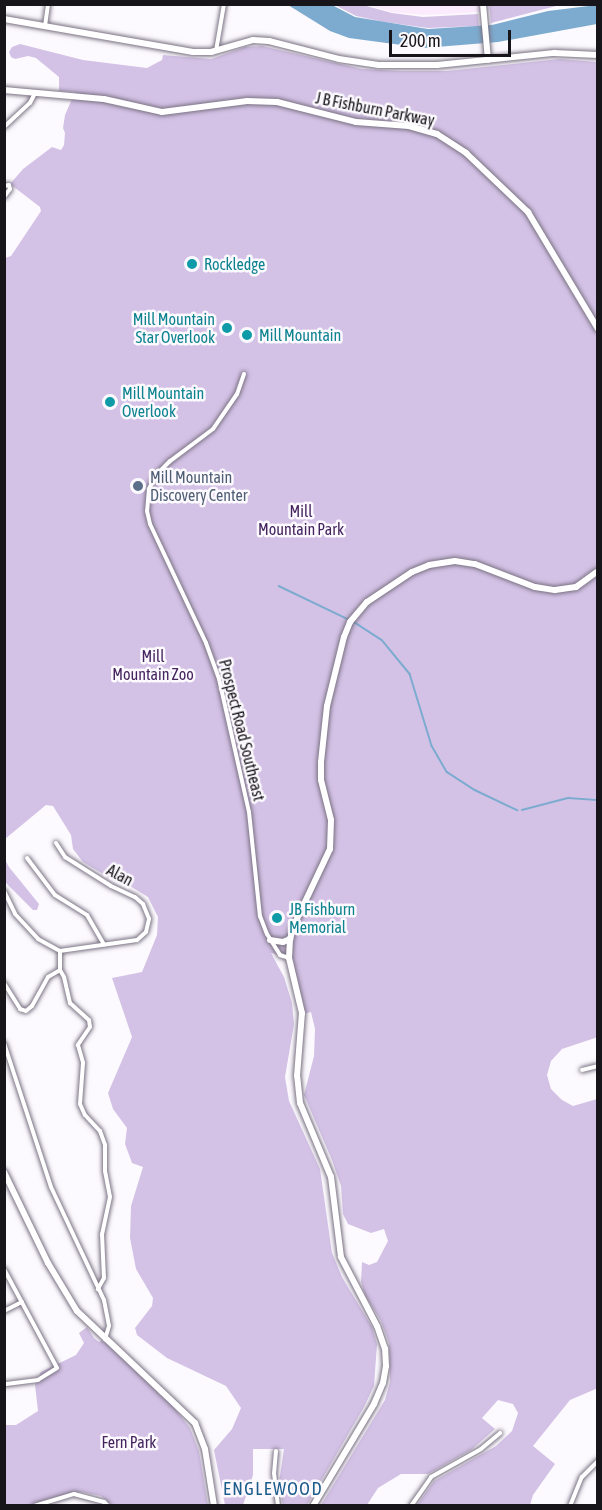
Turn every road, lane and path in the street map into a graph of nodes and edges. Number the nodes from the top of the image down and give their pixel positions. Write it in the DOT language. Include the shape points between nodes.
graph roads {
  1 [pos="48,4"];
  2 [pos="224,4"];
  3 [pos="483,4"];
  4 [pos="4,20"];
  5 [pos="45,26"];
  6 [pos="216,51"];
  7 [pos="597,55"];
  8 [pos="488,60"];
  9 [pos="4,90"];
  10 [pos="34,95"];
  11 [pos="4,127"];
  12 [pos="4,186"];
  13 [pos="4,197"];
  14 [pos="597,329"];
  15 [pos="244,374"];
  16 [pos="597,571"];
  17 [pos="56,843"];
  18 [pos="27,858"];
  19 [pos="4,891"];
  20 [pos="290,939"];
  21 [pos="270,940"];
  22 [pos="104,944"];
  23 [pos="60,951"];
  24 [pos="289,958"];
  25 [pos="60,970"];
  26 [pos="4,983"];
  27 [pos="4,1043"];
  28 [pos="597,1066"];
  29 [pos="582,1070"];
  30 [pos="4,1172"];
  31 [pos="4,1269"];
  32 [pos="98,1289"];
  33 [pos="22,1302"];
  34 [pos="4,1311"];
  35 [pos="105,1339"];
  36 [pos="4,1383"];
  37 [pos="500,1433"];
  38 [pos="276,1451"];
  39 [pos="597,1461"];
  40 [pos="34,1506"];
  41 [pos="108,1506"];
  42 [pos="214,1506"];
  43 [pos="279,1506"];
  44 [pos="313,1506"];
  45 [pos="411,1506"];
  46 [pos="570,1506"];
  1 -- 5 [label="street"];
  2 -- 6 [label="street"];
  3 -- 8 [label="street"];
  4 -- 5 [label="street"];
  5 -- 6 [label="street" via="181,51"];
  6 -- 8 [label="street" via="260,40 366,63 437,65"];
  7 -- 8 [label="street" via="554,53"];
  9 -- 10 [label="street, J B Fishburn Parkway"];
  10 -- 11 [label="street"];
  10 -- 14 [label="street, J B Fishburn Parkway" via="104,99 171,112 247,101 277,102 356,122 409,126 437,134 465,153 528,212"];
  12 -- 13 [label="street" via="9,185 10,189"];
  15 -- 21 [label="street, Prospect Road Southeast" via="237,394 213,429 156,475 149,489 147,511 219,679 249,812 258,906"];
  16 -- 20 [label="street" via="576,586 549,590 475,564 438,563 397,582 355,614 344,637 327,706 323,741 321,780 331,820 330,849"];
  17 -- 22 [label="street, Alan" via="65,857 142,904 149,919 143,937"];
  18 -- 22 [label="street" via="55,895 90,919"];
  19 -- 23 [label="street" via="15,914 39,939"];
  20 -- 21 [label="street"];
  20 -- 24 [label="street"];
  21 -- 24 [label="street, Prospect Road Southeast" via="280,955"];
  22 -- 23 [label="street"];
  23 -- 25 [label="street"];
  24 -- 44 [label="street" via="302,1013 297,1076 300,1103 331,1177 341,1257 377,1326 386,1358 383,1383 374,1404"];
  25 -- 26 [label="street" via="48,977 26,1011 20,1009"];
  25 -- 32 [label="street" via="70,1003 90,1024 78,1045 83,1063 80,1104 104,1140 110,1192 102,1234 104,1278"];
  27 -- 32 [label="street" via="45,1172"];
  28 -- 29 [label="street"];
  30 -- 35 [label="street" via="63,1288 85,1321"];
  31 -- 33 [label="street"];
  32 -- 35 [label="street" via="109,1326"];
  33 -- 34 [label="street"];
  33 -- 36 [label="street" via="57,1366 55,1371 27,1382"];
  35 -- 42 [label="street" via="195,1423 206,1449"];
  37 -- 45 [label="street" via="481,1449 431,1477"];
  38 -- 43 [label="street" via="274,1473"];
  39 -- 46 [label="street" via="582,1478"];
  40 -- 41 [label="street" via="74,1494"];
}
